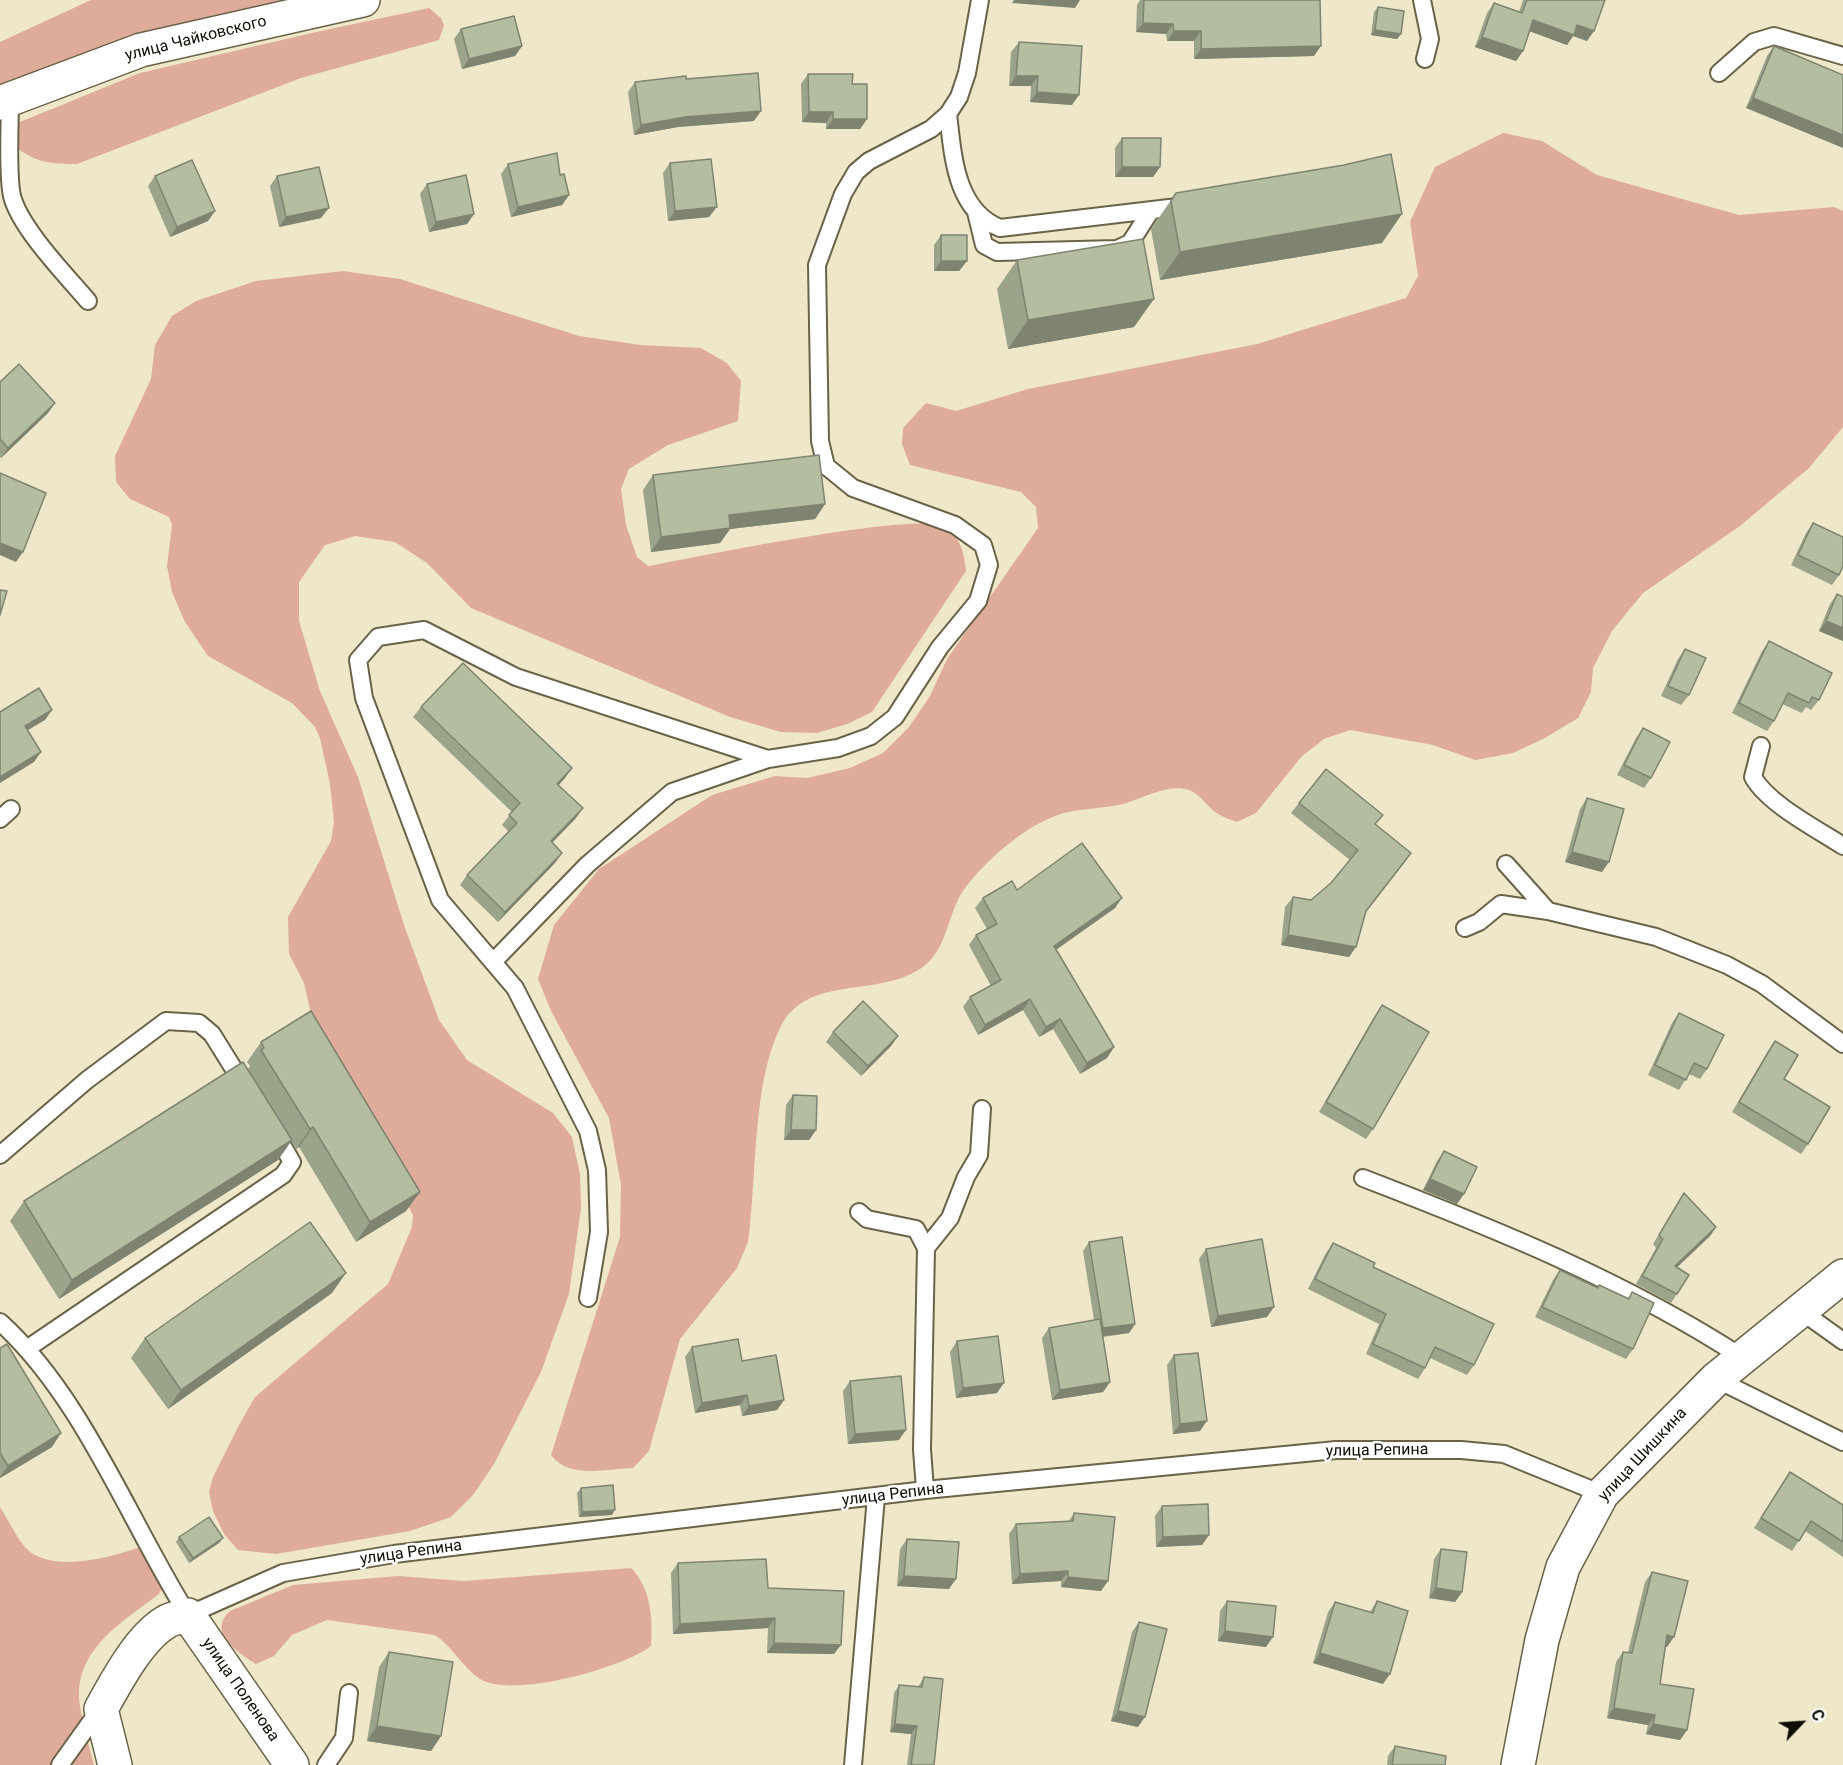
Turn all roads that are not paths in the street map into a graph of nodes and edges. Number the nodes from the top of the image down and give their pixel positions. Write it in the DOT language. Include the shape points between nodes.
graph roads {
  1 [pos="363,0"];
  2 [pos="980,0"];
  3 [pos="1422,0"];
  4 [pos="1843,56"];
  5 [pos="1425,58"];
  6 [pos="1719,73"];
  7 [pos="5,101"];
  8 [pos="948,114"];
  9 [pos="1207,202"];
  10 [pos="976,212"];
  11 [pos="1150,212"];
  12 [pos="88,301"];
  13 [pos="1761,746"];
  14 [pos="768,759"];
  15 [pos="1843,846"];
  16 [pos="1506,864"];
  17 [pos="1548,911"];
  18 [pos="1465,928"];
  19 [pos="493,962"];
  20 [pos="1843,1044"];
  21 [pos="255,1101"];
  22 [pos="982,1109"];
  23 [pos="267,1120"];
  24 [pos="0,1155"];
  25 [pos="1363,1178"];
  26 [pos="859,1212"];
  27 [pos="926,1248"];
  28 [pos="1843,1276"];
  29 [pos="588,1298"];
  30 [pos="1801,1311"];
  31 [pos="0,1322"];
  32 [pos="1843,1341"];
  33 [pos="28,1348"];
  34 [pos="1743,1358"];
  35 [pos="1716,1379"];
  36 [pos="1843,1442"];
  37 [pos="925,1490"];
  38 [pos="1602,1494"];
  39 [pos="876,1497"];
  40 [pos="188,1615"];
  41 [pos="349,1693"];
  42 [pos="101,1709"];
  43 [pos="60,1765"];
  44 [pos="115,1765"];
  45 [pos="292,1765"];
  46 [pos="326,1765"];
  47 [pos="853,1765"];
  48 [pos="1518,1765"];
  1 -- 7 [label="street, улица Чайковского" via="141,50"];
  2 -- 8 [label="lane" via="968,73"];
  3 -- 5 [label="lane" via="1430,39"];
  4 -- 6 [label="lane" via="1774,36 1754,42"];
  7 -- 12 [label="lane" via="12,194 17,211"];
  8 -- 10 [label="lane" via="956,173"];
  8 -- 14 [label="lane" via="931,129 869,161 856,172 843,194 817,265 820,441 826,466 853,488 955,525 983,545 989,565 978,601 940,647 895,717 871,736 838,748"];
  9 -- 11 [label="lane"];
  10 -- 11 [label="lane" via="988,224 1000,228"];
  10 -- 11 [label="lane" via="984,245 997,252 1117,249 1130,243"];
  13 -- 15 [label="lane" via="1753,777 1756,783"];
  14 -- 19 [label="lane" via="672,792 587,866"];
  14 -- 19 [label="lane" via="516,677 424,630 378,637 358,660 364,698 440,900"];
  16 -- 17 [label="lane"];
  17 -- 18 [label="lane" via="1501,904"];
  17 -- 20 [label="lane" via="1656,938 1727,964 1762,984"];
  19 -- 29 [label="lane" via="515,988 588,1131 597,1170 599,1232"];
  21 -- 24 [label="lane" via="212,1035 199,1023 166,1021 87,1080"];
  22 -- 27 [label="lane" via="979,1155 950,1218"];
  23 -- 33 [label="lane" via="292,1162 284,1175"];
  25 -- 34 [label="lane" via="1588,1272 1706,1334"];
  26 -- 27 [label="lane" via="867,1220 916,1229"];
  27 -- 37 [label="lane" via="921,1449"];
  28 -- 30 [label="street, улица Шишкина"];
  30 -- 32 [label="lane"];
  30 -- 34 [label="street, улица Шишкина"];
  31 -- 33 [label="lane"];
  33 -- 40 [label="lane" via="96,1449"];
  34 -- 35 [label="street, улица Шишкина"];
  35 -- 36 [label="lane"];
  35 -- 38 [label="street, улица Шишкина"];
  37 -- 38 [label="lane, улица Репина" via="1336,1450 1461,1450 1504,1454"];
  37 -- 39 [label="lane, улица Репина"];
  38 -- 48 [label="street, улица Шишкина" via="1563,1568 1542,1640"];
  39 -- 40 [label="lane, улица Репина" via="394,1554 283,1573"];
  39 -- 47 [label="lane"];
  40 -- 42 [label="street" via="166,1622 141,1647"];
  40 -- 45 [label="street, улица Поленова"];
  41 -- 46 [label="lane" via="345,1738"];
  42 -- 43 [label="lane"];
  42 -- 44 [label="street"];
}
